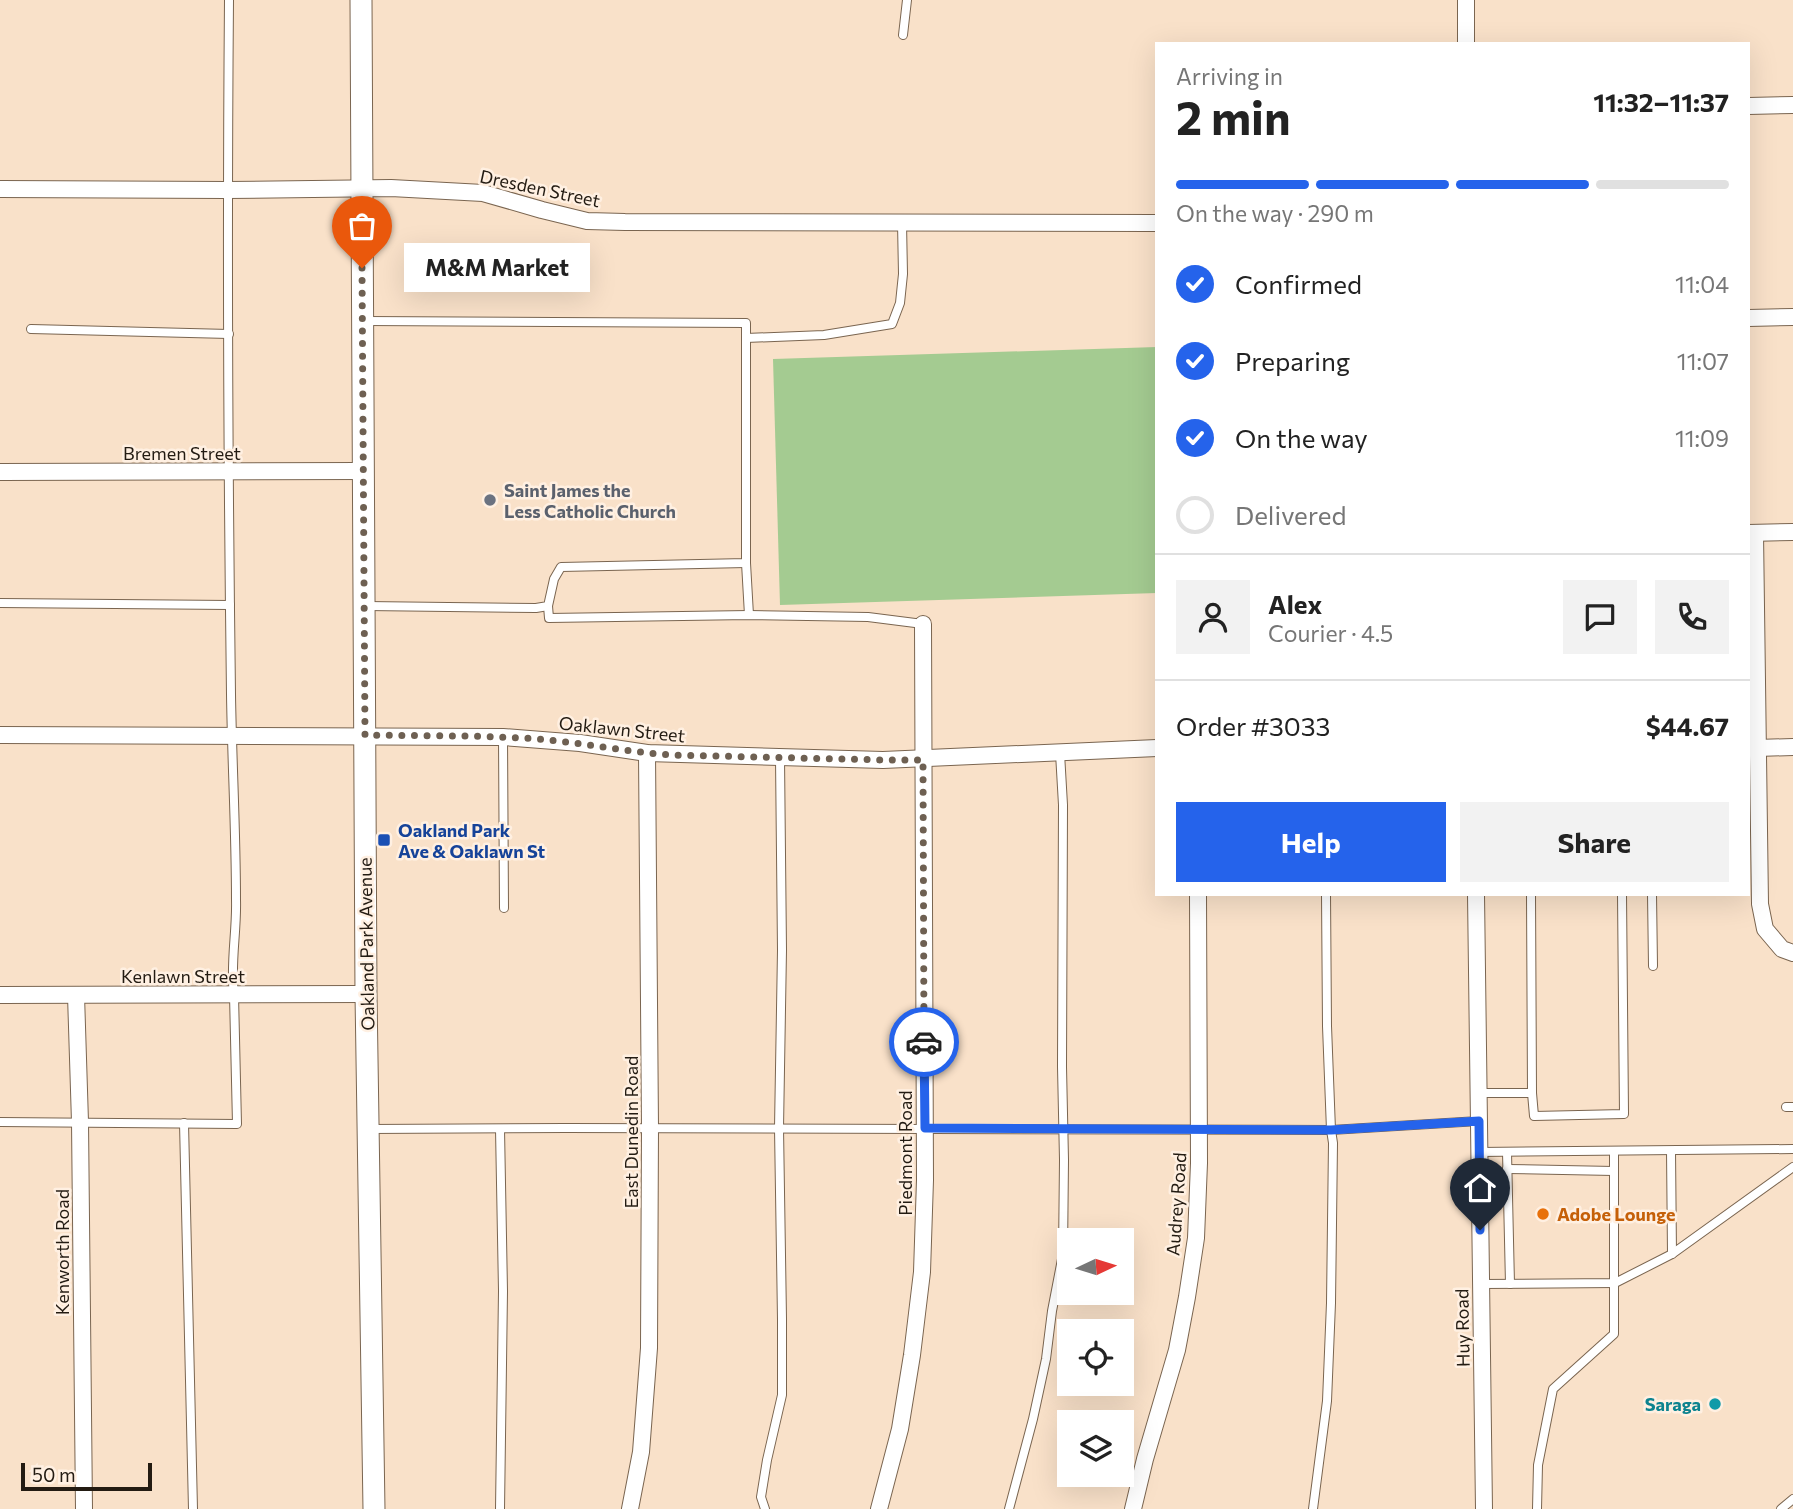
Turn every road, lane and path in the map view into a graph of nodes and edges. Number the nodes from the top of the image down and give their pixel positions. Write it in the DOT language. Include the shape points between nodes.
graph roads {
  1 [pos="229,0"];
  2 [pos="361,0"];
  3 [pos="907,0"];
  4 [pos="1466,0"];
  5 [pos="903,35"];
  6 [pos="1466,42"];
  7 [pos="1793,105"];
  8 [pos="1750,106"];
  9 [pos="362,188"];
  10 [pos="0,189"];
  11 [pos="228,190"];
  12 [pos="902,222"];
  13 [pos="1155,223"];
  14 [pos="1793,317"];
  15 [pos="1750,318"];
  16 [pos="363,321"];
  17 [pos="31,329"];
  18 [pos="229,334"];
  19 [pos="746,338"];
  20 [pos="364,471"];
  21 [pos="0,472"];
  22 [pos="229,472"];
  23 [pos="1793,532"];
  24 [pos="1752,533"];
  25 [pos="746,563"];
  26 [pos="0,603"];
  27 [pos="230,605"];
  28 [pos="363,606"];
  29 [pos="548,606"];
  30 [pos="749,615"];
  31 [pos="923,624"];
  32 [pos="365,735"];
  33 [pos="0,736"];
  34 [pos="232,736"];
  35 [pos="503,737"];
  36 [pos="1793,747"];
  37 [pos="1155,748"];
  38 [pos="1757,748"];
  39 [pos="647,753"];
  40 [pos="1060,753"];
  41 [pos="780,758"];
  42 [pos="923,760"];
  43 [pos="1754,858"];
  44 [pos="1198,896"];
  45 [pos="1326,896"];
  46 [pos="1476,896"];
  47 [pos="1531,896"];
  48 [pos="1622,896"];
  49 [pos="1652,896"];
  50 [pos="504,908"];
  51 [pos="1788,951"];
  52 [pos="1653,966"];
  53 [pos="366,994"];
  54 [pos="0,995"];
  55 [pos="76,995"];
  56 [pos="234,995"];
  57 [pos="1479,1093"];
  58 [pos="1532,1093"];
  59 [pos="1479,1121"];
  60 [pos="0,1122"];
  61 [pos="80,1122"];
  62 [pos="184,1123"];
  63 [pos="650,1128"];
  64 [pos="925,1128"];
  65 [pos="369,1129"];
  66 [pos="500,1129"];
  67 [pos="779,1129"];
  68 [pos="1199,1129"];
  69 [pos="1063,1130"];
  70 [pos="1331,1130"];
  71 [pos="1793,1149"];
  72 [pos="1614,1151"];
  73 [pos="1671,1151"];
  74 [pos="1479,1152"];
  75 [pos="1507,1152"];
  76 [pos="1793,1167"];
  77 [pos="1507,1169"];
  78 [pos="1614,1171"];
  79 [pos="1672,1254"];
  80 [pos="1615,1283"];
  81 [pos="1481,1284"];
  82 [pos="1510,1284"];
  83 [pos="1793,1499"];
  84 [pos="632,1508"];
  85 [pos="84,1509"];
  86 [pos="193,1509"];
  87 [pos="374,1509"];
  88 [pos="500,1509"];
  89 [pos="765,1509"];
  90 [pos="878,1509"];
  91 [pos="1009,1509"];
  92 [pos="1133,1509"];
  93 [pos="1313,1509"];
  94 [pos="1484,1509"];
  95 [pos="1537,1509"];
  96 [pos="1781,1509"];
  1 -- 11 [label="lane"];
  2 -- 9 [label="main road, Oakland Park Avenue"];
  3 -- 5 [label="lane"];
  4 -- 6 [label="street"];
  7 -- 8 [label="street"];
  9 -- 11 [label="street, Dresden Street"];
  9 -- 12 [label="street, Dresden Street" via="484,193 587,220"];
  9 -- 16 [label="main road, Oakland Park Avenue"];
  10 -- 11 [label="street, Dresden Street"];
  11 -- 18 [label="lane"];
  12 -- 13 [label="street, Dresden Street"];
  12 -- 19 [label="lane" via="903,274 892,324 824,335"];
  14 -- 15 [label="street"];
  16 -- 19 [label="lane" via="746,323"];
  16 -- 20 [label="main road, Oakland Park Avenue"];
  17 -- 18 [label="lane"];
  18 -- 22 [label="lane"];
  19 -- 25 [label="lane"];
  20 -- 22 [label="street, Bremen Street"];
  20 -- 28 [label="main road, Oakland Park Avenue"];
  21 -- 22 [label="street, Bremen Street"];
  22 -- 27 [label="lane"];
  23 -- 24 [label="street"];
  24 -- 38 [label="street"];
  25 -- 29 [label="lane" via="561,567"];
  25 -- 30 [label="lane"];
  26 -- 27 [label="lane"];
  27 -- 34 [label="lane"];
  28 -- 29 [label="lane"];
  28 -- 32 [label="main road, Oakland Park Avenue"];
  29 -- 30 [label="lane" via="549,618"];
  30 -- 31 [label="lane" via="868,617"];
  31 -- 42 [label="street, Piedmont Road"];
  32 -- 34 [label="street, Oaklawn Street"];
  32 -- 35 [label="street, Oaklawn Street"];
  32 -- 53 [label="main road, Oakland Park Avenue"];
  33 -- 34 [label="street, Oaklawn Street"];
  34 -- 56 [label="lane"];
  35 -- 39 [label="street, Oaklawn Street"];
  35 -- 50 [label="lane"];
  36 -- 38 [label="street"];
  37 -- 40 [label="street, Oaklawn Street"];
  38 -- 43 [label="street"];
  39 -- 41 [label="street, Oaklawn Street"];
  39 -- 63 [label="street, East Dunedin Road"];
  40 -- 42 [label="street, Oaklawn Street"];
  40 -- 69 [label="lane"];
  41 -- 42 [label="street, Oaklawn Street"];
  41 -- 67 [label="lane"];
  42 -- 64 [label="street, Piedmont Road"];
  43 -- 51 [label="street" via="1765,929"];
  44 -- 68 [label="street, Audrey Road"];
  45 -- 70 [label="lane"];
  46 -- 57 [label="street, Huy Road"];
  47 -- 58 [label="lane"];
  48 -- 58 [label="lane" via="1625,1114 1534,1116"];
  49 -- 52 [label="lane"];
  53 -- 56 [label="street, Kenlawn Street"];
  53 -- 65 [label="main road, Oakland Park Avenue"];
  54 -- 55 [label="street, Kenlawn Street"];
  55 -- 56 [label="street, Kenlawn Street"];
  55 -- 61 [label="street, Kenworth Road"];
  56 -- 62 [label="lane" via="237,1124"];
  57 -- 58 [label="lane"];
  57 -- 59 [label="street, Huy Road"];
  59 -- 70 [label="lane"];
  59 -- 74 [label="street, Huy Road"];
  60 -- 61 [label="lane"];
  61 -- 62 [label="lane"];
  61 -- 85 [label="street, Kenworth Road"];
  62 -- 86 [label="lane"];
  63 -- 66 [label="lane"];
  63 -- 67 [label="lane"];
  63 -- 84 [label="street, East Dunedin Road" via="649,1348"];
  64 -- 67 [label="lane"];
  64 -- 69 [label="lane"];
  64 -- 90 [label="street, Piedmont Road" via="922,1272 912,1355 900,1429"];
  65 -- 66 [label="lane"];
  65 -- 87 [label="main road, Oakland Park Avenue"];
  66 -- 88 [label="lane"];
  67 -- 89 [label="lane" via="782,1395 761,1497"];
  68 -- 69 [label="lane"];
  68 -- 70 [label="lane"];
  68 -- 92 [label="street, Audrey Road" via="1196,1238 1187,1297"];
  69 -- 91 [label="lane" via="1063,1254 1046,1359"];
  70 -- 93 [label="lane" via="1328,1401"];
  71 -- 73 [label="lane"];
  72 -- 73 [label="lane"];
  72 -- 75 [label="lane"];
  72 -- 78 [label="lane"];
  73 -- 79 [label="lane"];
  74 -- 75 [label="lane"];
  74 -- 81 [label="street, Huy Road"];
  75 -- 77 [label="lane"];
  76 -- 79 [label="lane"];
  77 -- 78 [label="lane"];
  77 -- 82 [label="lane"];
  78 -- 80 [label="lane"];
  79 -- 80 [label="lane"];
  80 -- 82 [label="lane"];
  80 -- 95 [label="lane" via="1614,1334 1553,1389 1538,1465"];
  81 -- 82 [label="lane"];
  81 -- 94 [label="street, Huy Road"];
  83 -- 96 [label="lane"];
}
